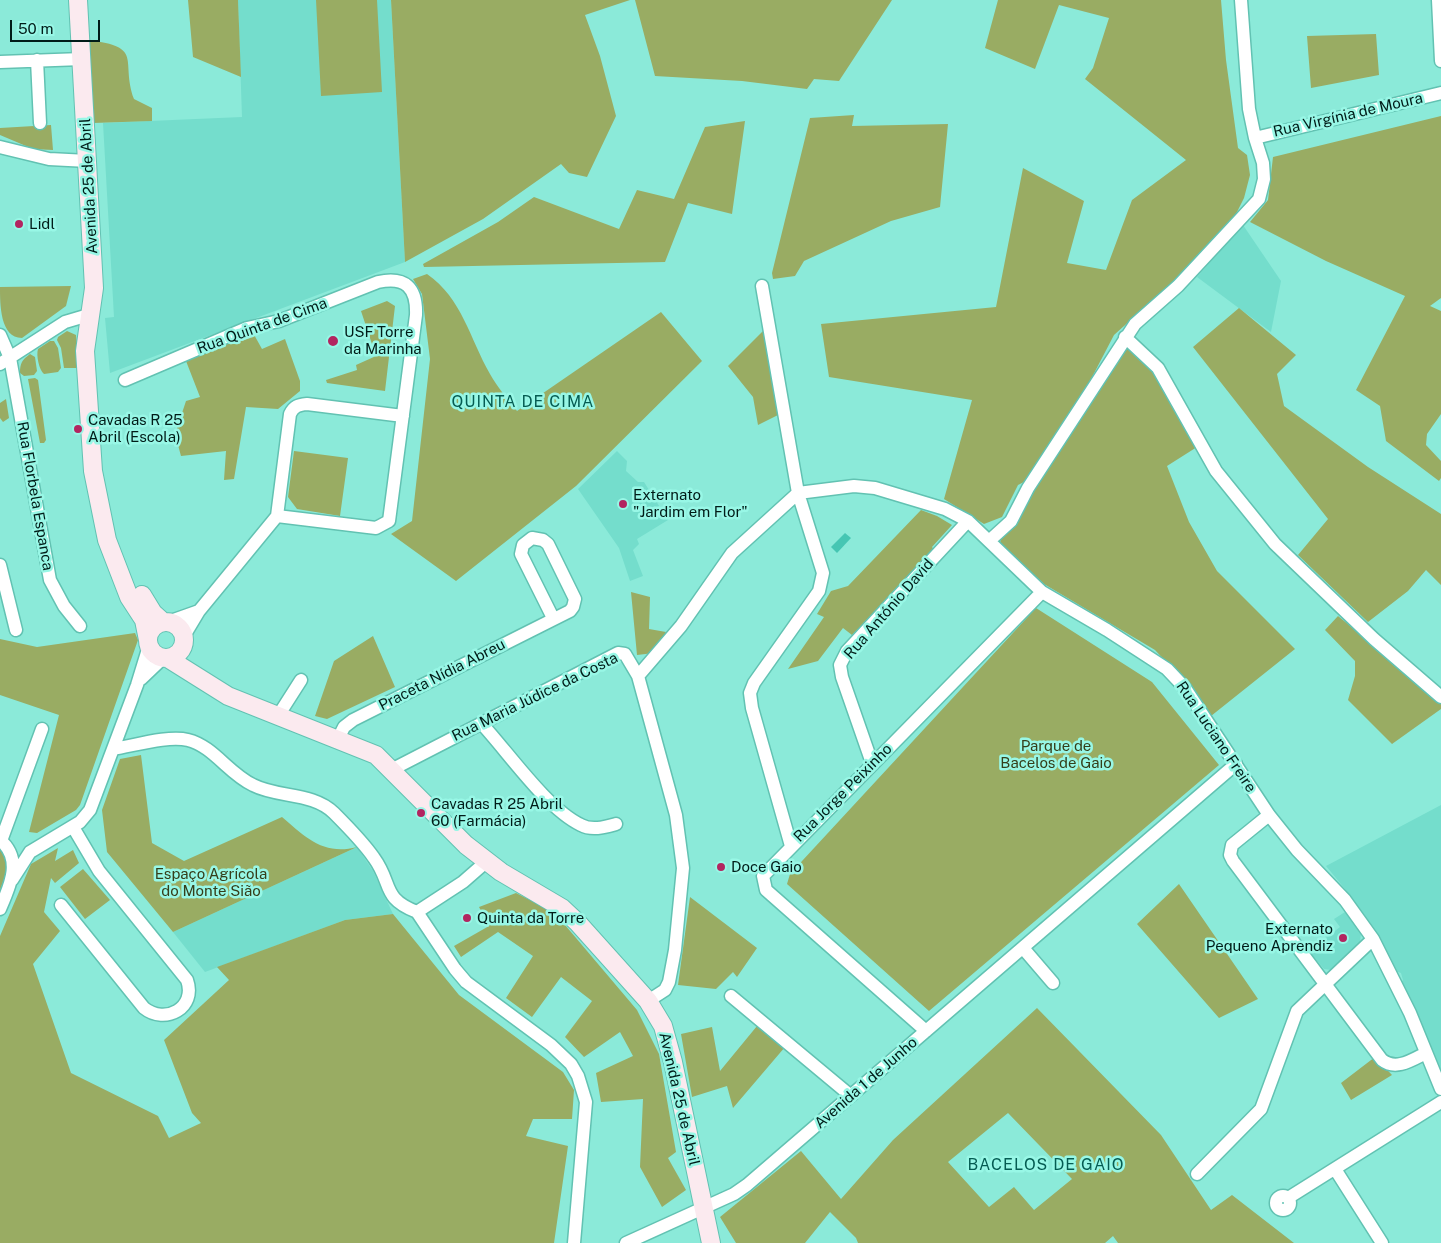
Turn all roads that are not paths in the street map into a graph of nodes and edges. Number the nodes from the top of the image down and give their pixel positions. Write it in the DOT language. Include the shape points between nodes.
graph roads {
  1 [pos="78,0"];
  2 [pos="1241,0"];
  3 [pos="1438,0"];
  4 [pos="82,59"];
  5 [pos="37,60"];
  6 [pos="1441,61"];
  7 [pos="0,62"];
  8 [pos="1441,93"];
  9 [pos="40,123"];
  10 [pos="1255,138"];
  11 [pos="0,147"];
  12 [pos="88,161"];
  13 [pos="762,286"];
  14 [pos="92,314"];
  15 [pos="0,335"];
  16 [pos="1125,337"];
  17 [pos="5,361"];
  18 [pos="125,380"];
  19 [pos="403,416"];
  20 [pos="798,492"];
  21 [pos="277,516"];
  22 [pos="968,521"];
  23 [pos="989,541"];
  24 [pos="0,564"];
  25 [pos="1042,592"];
  26 [pos="199,611"];
  27 [pos="552,618"];
  28 [pos="165,622"];
  29 [pos="80,626"];
  30 [pos="16,630"];
  31 [pos="184,638"];
  32 [pos="148,643"];
  33 [pos="166,658"];
  34 [pos="638,676"];
  35 [pos="301,680"];
  36 [pos="137,686"];
  37 [pos="1441,697"];
  38 [pos="262,709"];
  39 [pos="278,716"];
  40 [pos="480,722"];
  41 [pos="42,729"];
  42 [pos="338,739"];
  43 [pos="113,749"];
  44 [pos="872,763"];
  45 [pos="1236,764"];
  46 [pos="393,769"];
  47 [pos="1269,815"];
  48 [pos="616,824"];
  49 [pos="73,827"];
  50 [pos="2,841"];
  51 [pos="39,846"];
  52 [pos="791,846"];
  53 [pos="487,861"];
  54 [pos="12,880"];
  55 [pos="61,905"];
  56 [pos="0,909"];
  57 [pos="417,912"];
  58 [pos="1373,939"];
  59 [pos="1023,948"];
  60 [pos="1053,983"];
  61 [pos="1326,983"];
  62 [pos="731,996"];
  63 [pos="648,1001"];
  64 [pos="926,1031"];
  65 [pos="1426,1054"];
  66 [pos="1441,1089"];
  67 [pos="851,1096"];
  68 [pos="1441,1102"];
  69 [pos="1335,1168"];
  70 [pos="1197,1174"];
  71 [pos="1288,1198"];
  72 [pos="703,1207"];
  73 [pos="574,1243"];
  74 [pos="626,1243"];
  75 [pos="711,1243"];
  76 [pos="1382,1243"];
  1 -- 4 [label="main road, Avenida 25 de Abril"];
  2 -- 10 [label="street" via="1246,81"];
  3 -- 6 [label="street"];
  4 -- 5 [label="street"];
  4 -- 12 [label="main road, Avenida 25 de Abril"];
  5 -- 7 [label="street"];
  5 -- 9 [label="street"];
  8 -- 10 [label="street, Rua Virgínia de Moura"];
  10 -- 16 [label="street" via="1264,179 1258,199 1178,286"];
  11 -- 12 [label="street" via="49,159"];
  12 -- 14 [label="main road, Avenida 25 de Abril" via="94,288"];
  13 -- 20 [label="street"];
  14 -- 17 [label="street" via="65,322"];
  14 -- 28 [label="main road, Avenida 25 de Abril" via="109,506 130,570 149,607"];
  14 -- 32 [label="main road, Avenida 25 de Abril" via="85,351 92,471 115,563 129,597 144,620"];
  15 -- 17 [label="street, Rua Florbela Espanca"];
  16 -- 23 [label="street" via="1028,488 1011,521"];
  16 -- 37 [label="street" via="1158,368 1216,471 1275,544 1374,639"];
  17 -- 29 [label="street, Rua Florbela Espanca" via="50,580"];
  18 -- 19 [label="street, Rua Quinta de Cima" via="247,328 279,321 378,282 400,281 414,294 416,308"];
  19 -- 21 [label="street" via="391,516 385,525 376,528"];
  19 -- 21 [label="street" via="307,404 296,406 290,414"];
  20 -- 22 [label="street, Rua Luciano Freire" via="854,486 875,488 933,504"];
  20 -- 34 [label="street, Rua Maria Júdice da Costa" via="732,552 681,626"];
  20 -- 52 [label="street" via="823,573 822,582 750,693"];
  21 -- 26 [label="street"];
  22 -- 23 [label="street, Rua Luciano Freire"];
  22 -- 44 [label="street, Rua António David" via="847,651 840,665"];
  23 -- 25 [label="street, Rua Luciano Freire"];
  24 -- 30 [label="street"];
  25 -- 44 [label="street, Rua Jorge Peixinho"];
  25 -- 45 [label="street, Rua Luciano Freire" via="1167,669 1185,688"];
  26 -- 28 [label="street"];
  26 -- 31 [label="street"];
  27 -- 27 [label="street, Praceta Nídia Abreu" via="570,611 575,599 548,544 532,538 523,545 521,554"];
  27 -- 42 [label="street, Praceta Nídia Abreu" via="353,720 344,727"];
  28 -- 31 [label="main road" via="178,626"];
  28 -- 32 [label="main road" via="150,631"];
  31 -- 33 [label="main road" via="180,653"];
  31 -- 38 [label="main road, Avenida 25 de Abril" via="201,666"];
  32 -- 33 [label="main road" via="152,652"];
  32 -- 36 [label="street"];
  33 -- 36 [label="street" via="145,674"];
  33 -- 38 [label="main road, Avenida 25 de Abril" via="228,696"];
  34 -- 40 [label="street, Rua Maria Júdice da Costa" via="624,654 618,654"];
  34 -- 63 [label="street" via="676,815 684,876 669,982 665,990"];
  35 -- 39 [label="street"];
  36 -- 43 [label="street"];
  38 -- 39 [label="main road, Avenida 25 de Abril"];
  39 -- 42 [label="main road, Avenida 25 de Abril"];
  40 -- 46 [label="street, Rua Maria Júdice da Costa"];
  40 -- 48 [label="street" via="552,805 582,826 598,828"];
  41 -- 50 [label="street"];
  42 -- 46 [label="main road, Avenida 25 de Abril" via="376,755"];
  43 -- 49 [label="street" via="90,810"];
  43 -- 57 [label="street" via="186,740 203,747 254,786 321,803 334,812 375,859 392,897"];
  44 -- 52 [label="street, Rua Jorge Peixinho"];
  45 -- 47 [label="street, Rua Luciano Freire"];
  45 -- 59 [label="street, Avenida 1 de Junho"];
  46 -- 53 [label="main road, Avenida 25 de Abril" via="448,828"];
  47 -- 58 [label="street, Rua Luciano Freire" via="1345,900"];
  47 -- 61 [label="street" via="1232,845 1230,854"];
  49 -- 51 [label="street"];
  49 -- 55 [label="street" via="99,871 187,980 190,992 184,1005 178,1011 161,1016 144,1008"];
  50 -- 51 [label="street" via="25,847"];
  50 -- 54 [label="street" via="13,860"];
  51 -- 54 [label="street" via="24,859"];
  52 -- 64 [label="street, Rua Jorge Peixinho" via="763,876 766,890"];
  53 -- 57 [label="street" via="463,882"];
  53 -- 63 [label="main road, Avenida 25 de Abril" via="562,908"];
  54 -- 56 [label="street"];
  57 -- 73 [label="street" via="466,982 551,1045 571,1064 578,1076 586,1102"];
  58 -- 61 [label="street"];
  58 -- 65 [label="street, Rua Luciano Freire" via="1410,1013"];
  59 -- 60 [label="street"];
  59 -- 64 [label="street, Avenida 1 de Junho"];
  61 -- 65 [label="street" via="1388,1065 1406,1063"];
  61 -- 70 [label="street" via="1298,1011 1261,1109"];
  62 -- 67 [label="street"];
  63 -- 72 [label="main road, Avenida 25 de Abril" via="669,1043"];
  64 -- 67 [label="street, Avenida 1 de Junho"];
  65 -- 66 [label="street, Rua Luciano Freire"];
  67 -- 72 [label="street, Avenida 1 de Junho" via="747,1185"];
  68 -- 69 [label="street"];
  69 -- 71 [label="street"];
  69 -- 76 [label="street"];
  72 -- 74 [label="street, Avenida 1 de Junho"];
  72 -- 75 [label="main road, Avenida 25 de Abril"];
}
